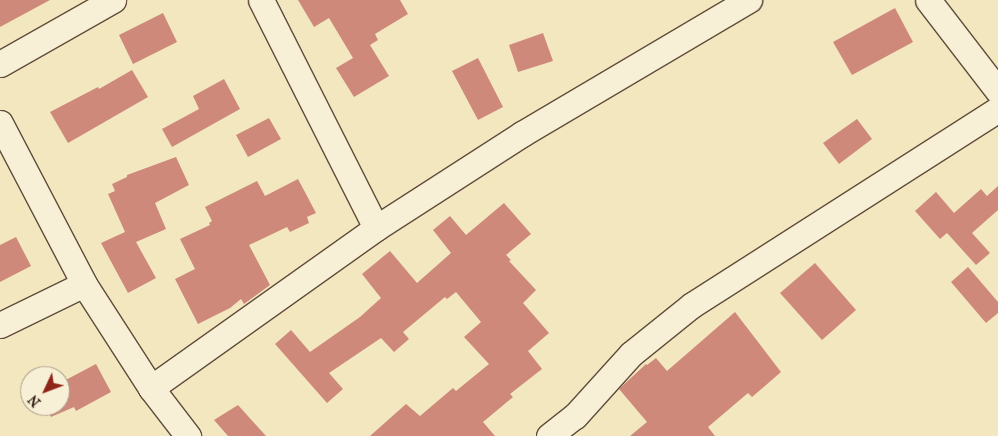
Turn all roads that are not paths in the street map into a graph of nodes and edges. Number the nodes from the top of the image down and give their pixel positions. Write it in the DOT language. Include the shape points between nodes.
graph roads {
  1 [pos="113,0"];
  2 [pos="261,0"];
  3 [pos="749,0"];
  4 [pos="928,0"];
  5 [pos="0,64"];
  6 [pos="998,91"];
  7 [pos="998,109"];
  8 [pos="0,123"];
  9 [pos="376,228"];
  10 [pos="84,284"];
  11 [pos="0,325"];
  12 [pos="151,388"];
  13 [pos="188,436"];
  14 [pos="549,436"];
  1 -- 5 [label="street"];
  2 -- 9 [label="street"];
  3 -- 9 [label="street" via="522,134"];
  4 -- 6 [label="street"];
  7 -- 14 [label="street" via="692,305 631,354 575,416"];
  8 -- 10 [label="street"];
  9 -- 12 [label="street"];
  10 -- 11 [label="street"];
  10 -- 12 [label="street"];
  12 -- 13 [label="street"];
}
